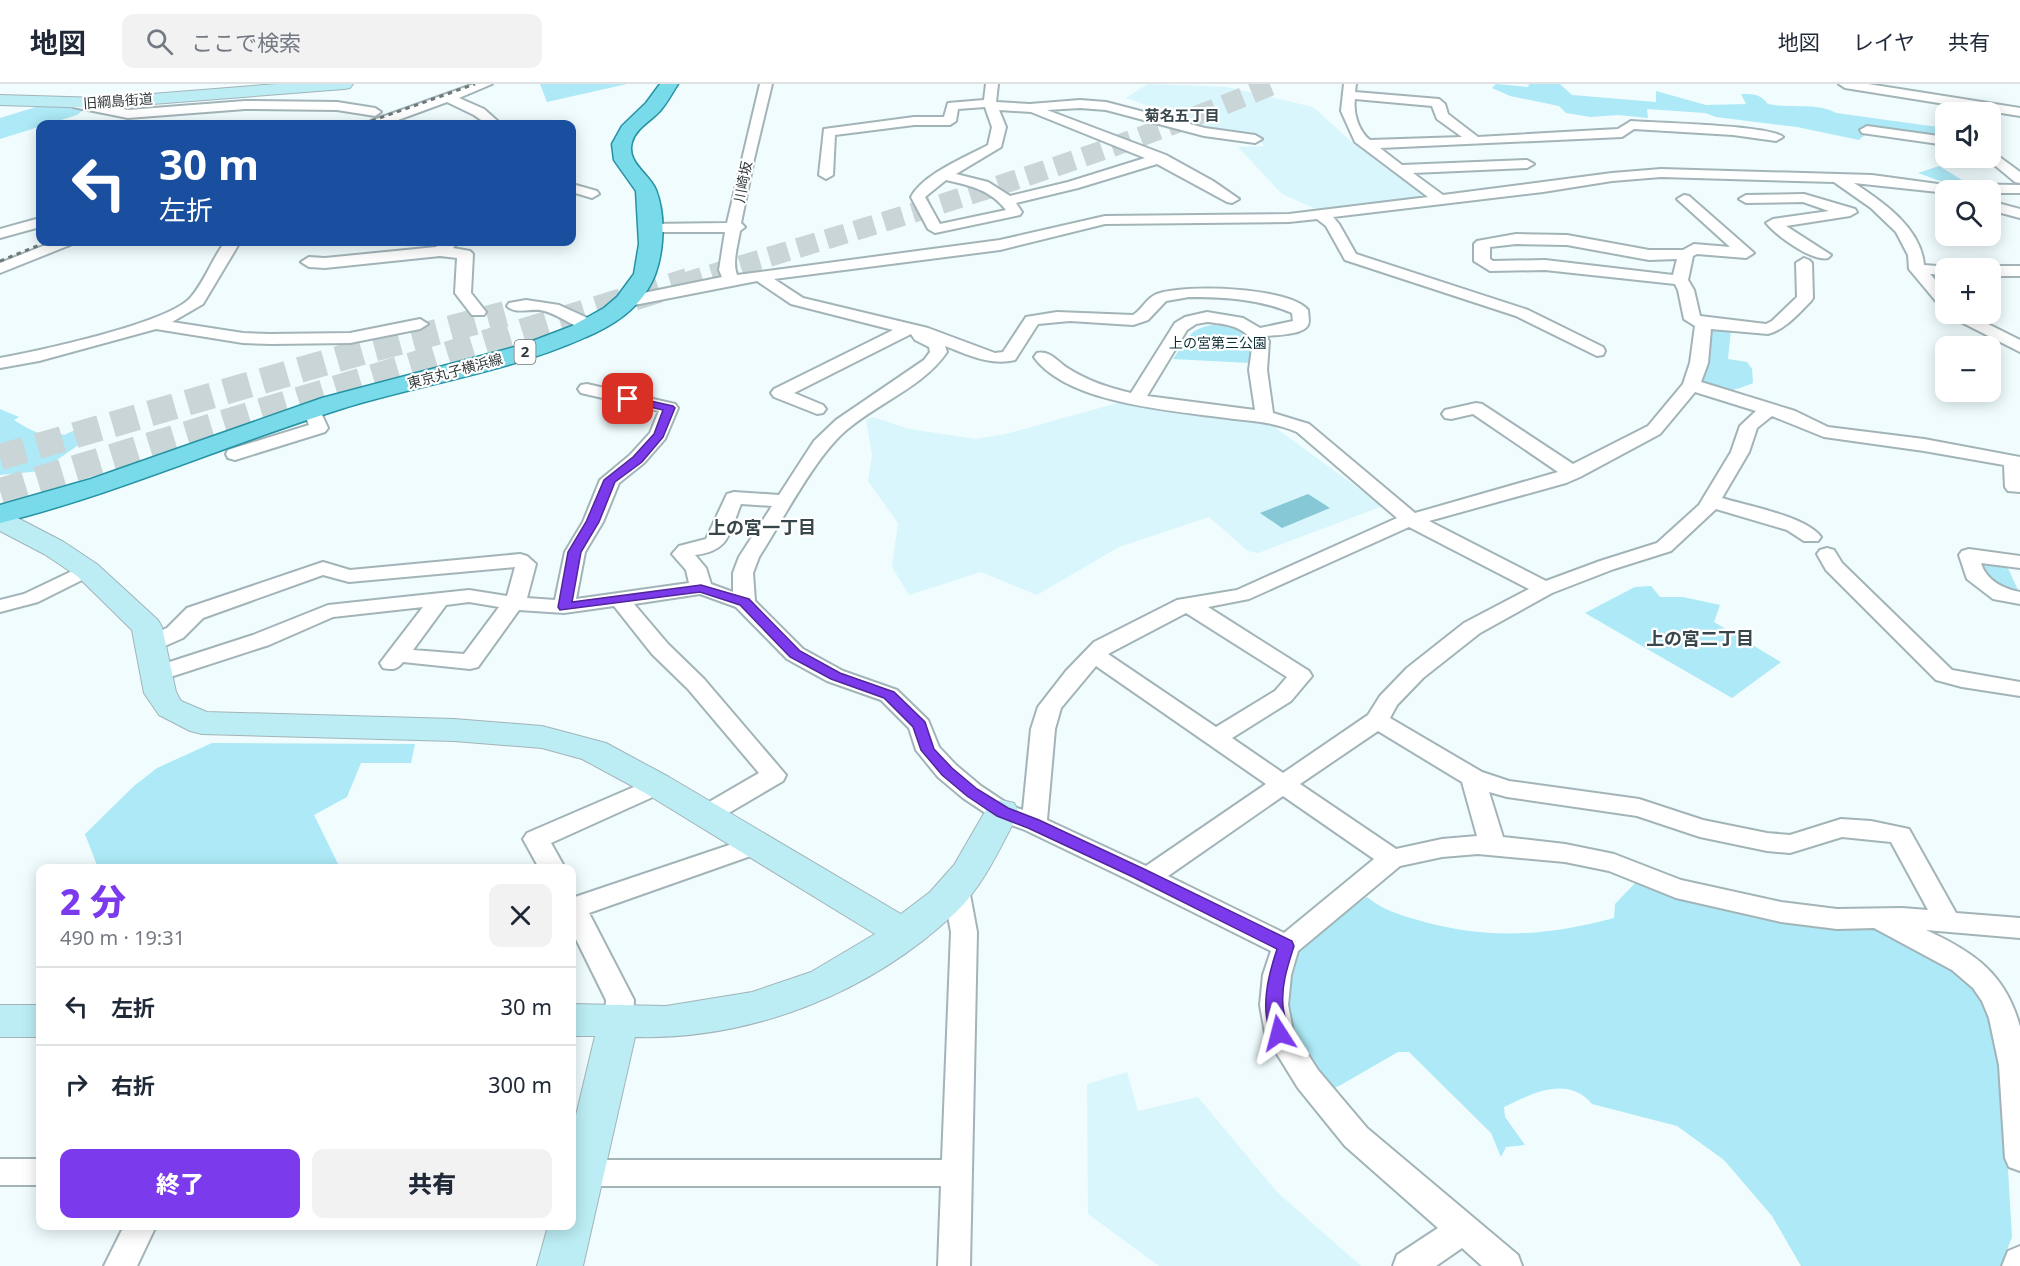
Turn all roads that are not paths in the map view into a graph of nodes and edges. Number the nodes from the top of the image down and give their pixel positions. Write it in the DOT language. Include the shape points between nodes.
graph roads {
  1 [pos="344,84"];
  2 [pos="444,84"];
  3 [pos="486,84"];
  4 [pos="669,84"];
  5 [pos="766,84"];
  6 [pos="992,84"];
  7 [pos="1845,84"];
  8 [pos="1943,84"];
  9 [pos="1350,90"];
  10 [pos="448,98"];
  11 [pos="0,100"];
  12 [pos="1948,101"];
  13 [pos="77,104"];
  14 [pos="992,104"];
  15 [pos="1030,108"];
  16 [pos="166,111"];
  17 [pos="2020,112"];
  18 [pos="398,116"];
  19 [pos="376,118"];
  20 [pos="154,120"];
  21 [pos="353,120"];
  22 [pos="406,120"];
  23 [pos="490,120"];
  24 [pos="1867,130"];
  25 [pos="1776,137"];
  26 [pos="1255,139"];
  27 [pos="1935,139"];
  28 [pos="1474,140"];
  29 [pos="1500,140"];
  30 [pos="1364,144"];
  31 [pos="1161,158"];
  32 [pos="2001,163"];
  33 [pos="1527,164"];
  34 [pos="1397,169"];
  35 [pos="826,175"];
  36 [pos="943,175"];
  37 [pos="1837,178"];
  38 [pos="2020,179"];
  39 [pos="1543,188"];
  40 [pos="1935,188"];
  41 [pos="576,189"];
  42 [pos="2001,189"];
  43 [pos="2020,189"];
  44 [pos="592,194"];
  45 [pos="1232,199"];
  46 [pos="1684,199"];
  47 [pos="1746,199"];
  48 [pos="1439,200"];
  49 [pos="1008,201"];
  50 [pos="2001,208"];
  51 [pos="1850,212"];
  52 [pos="1319,213"];
  53 [pos="2020,214"];
  54 [pos="1875,220"];
  55 [pos="36,223"];
  56 [pos="649,228"];
  57 [pos="736,228"];
  58 [pos="0,234"];
  59 [pos="55,246"];
  60 [pos="229,246"];
  61 [pos="445,246"];
  62 [pos="1686,254"];
  63 [pos="1823,255"];
  64 [pos="309,262"];
  65 [pos="1804,263"];
  66 [pos="0,268"];
  67 [pos="1917,269"];
  68 [pos="1935,270"];
  69 [pos="2001,271"];
  70 [pos="2020,272"];
  71 [pos="759,276"];
  72 [pos="731,280"];
  73 [pos="1680,280"];
  74 [pos="1935,290"];
  75 [pos="624,302"];
  76 [pos="515,306"];
  77 [pos="478,312"];
  78 [pos="1702,323"];
  79 [pos="156,324"];
  80 [pos="420,324"];
  81 [pos="1976,324"];
  82 [pos="590,326"];
  83 [pos="910,331"];
  84 [pos="1257,333"];
  85 [pos="2020,347"];
  86 [pos="1597,351"];
  87 [pos="1043,357"];
  88 [pos="0,363"];
  89 [pos="1691,385"];
  90 [pos="587,389"];
  91 [pos="1136,399"];
  92 [pos="817,409"];
  93 [pos="1769,409"];
  94 [pos="312,410"];
  95 [pos="1451,414"];
  96 [pos="1265,417"];
  97 [pos="235,454"];
  98 [pos="178,457"];
  99 [pos="1573,472"];
  100 [pos="2015,487"];
  101 [pos="0,501"];
  102 [pos="784,501"];
  103 [pos="1711,501"];
  104 [pos="0,514"];
  105 [pos="0,519"];
  106 [pos="1411,520"];
  107 [pos="1811,537"];
  108 [pos="1827,554"];
  109 [pos="2020,562"];
  110 [pos="87,570"];
  111 [pos="701,588"];
  112 [pos="1545,589"];
  113 [pos="2020,598"];
  114 [pos="619,599"];
  115 [pos="439,600"];
  116 [pos="744,602"];
  117 [pos="513,603"];
  118 [pos="1189,604"];
  119 [pos="0,606"];
  120 [pos="564,607"];
  121 [pos="1095,655"];
  122 [pos="153,659"];
  123 [pos="2020,689"];
  124 [pos="1377,720"];
  125 [pos="1215,738"];
  126 [pos="1473,778"];
  127 [pos="1283,784"];
  128 [pos="657,785"];
  129 [pos="706,815"];
  130 [pos="1018,818"];
  131 [pos="756,845"];
  132 [pos="1493,846"];
  133 [pos="1392,859"];
  134 [pos="550,864"];
  135 [pos="1148,877"];
  136 [pos="956,889"];
  137 [pos="576,906"];
  138 [pos="576,915"];
  139 [pos="1880,920"];
  140 [pos="1948,922"];
  141 [pos="2020,928"];
  142 [pos="903,933"];
  143 [pos="1286,946"];
  144 [pos="576,1020"];
  145 [pos="0,1021"];
  146 [pos="36,1021"];
  147 [pos="619,1022"];
  148 [pos="2019,1140"];
  149 [pos="0,1172"];
  150 [pos="36,1172"];
  151 [pos="577,1173"];
  152 [pos="957,1173"];
  153 [pos="138,1230"];
  154 [pos="569,1230"];
  155 [pos="1461,1230"];
  156 [pos="2020,1261"];
  157 [pos="120,1266"];
  158 [pos="560,1266"];
  159 [pos="954,1266"];
  160 [pos="1409,1266"];
  161 [pos="1506,1266"];
  162 [pos="2018,1266"];
  1 -- 13 [label="street, 旧綱島街道"];
  2 -- 19 [label="street"];
  3 -- 10 [label="street"];
  4 -- 56 [label="main road, 東京丸子横浜線 / 2" via="622,142 624,160 646,191"];
  5 -- 57 [label="street, 川崎坂"];
  6 -- 14 [label="street"];
  7 -- 12 [label="street"];
  8 -- 12 [label="street"];
  9 -- 28 [label="street" via="1435,102 1442,116"];
  9 -- 30 [label="street" via="1348,118"];
  10 -- 18 [label="street"];
  10 -- 23 [label="street"];
  11 -- 13 [label="street, 旧綱島街道"];
  12 -- 17 [label="street"];
  13 -- 16 [label="street" via="128,114"];
  14 -- 15 [label="street"];
  14 -- 35 [label="street" via="952,106 950,120 944,122 829,132"];
  14 -- 36 [label="street" via="999,127 994,147"];
  15 -- 26 [label="street" via="1106,106 1204,132"];
  15 -- 31 [label="street"];
  16 -- 19 [label="street" via="245,105 337,106"];
  16 -- 20 [label="street"];
  18 -- 19 [label="street"];
  18 -- 22 [label="street"];
  19 -- 21 [label="street"];
  24 -- 27 [label="street"];
  25 -- 29 [label="street" via="1733,130 1631,125 1622,133"];
  28 -- 29 [label="street"];
  28 -- 30 [label="street"];
  29 -- 33 [label="street"];
  30 -- 34 [label="street"];
  31 -- 45 [label="street"];
  31 -- 49 [label="street" via="1073,186"];
  32 -- 38 [label="street"];
  33 -- 34 [label="street"];
  33 -- 39 [label="street"];
  34 -- 48 [label="street"];
  36 -- 49 [label="street" via="982,183"];
  36 -- 49 [label="street" via="918,197 935,229 1015,212"];
  37 -- 39 [label="street" via="1661,173"];
  37 -- 40 [label="street" via="1891,180"];
  37 -- 67 [label="street" via="1869,197 1902,230 1909,239"];
  39 -- 48 [label="street"];
  41 -- 44 [label="street"];
  42 -- 43 [label="street"];
  46 -- 62 [label="street" via="1746,253 1694,249"];
  47 -- 51 [label="street" via="1804,198"];
  48 -- 52 [label="street"];
  50 -- 53 [label="street"];
  51 -- 54 [label="street"];
  51 -- 63 [label="street" via="1773,223"];
  52 -- 71 [label="street" via="1277,218 1105,220 1000,245"];
  52 -- 86 [label="street" via="1332,224 1350,257 1524,314"];
  55 -- 58 [label="street"];
  56 -- 57 [label="street"];
  56 -- 75 [label="main road, 東京丸子横浜線 / 2" via="645,275"];
  57 -- 72 [label="street, 川崎坂" via="728,270"];
  59 -- 66 [label="street"];
  60 -- 79 [label="street" via="197,301"];
  61 -- 64 [label="street"];
  61 -- 77 [label="street" via="465,254 464,292"];
  62 -- 73 [label="street"];
  62 -- 73 [label="street" via="1649,255 1592,243 1530,239 1482,244 1480,253 1482,261 1490,266 1545,265"];
  65 -- 78 [label="street" via="1805,298 1778,324 1768,329"];
  67 -- 68 [label="street"];
  67 -- 74 [label="street"];
  69 -- 70 [label="street"];
  71 -- 72 [label="street"];
  71 -- 83 [label="street" via="797,302"];
  72 -- 75 [label="street"];
  73 -- 78 [label="street" via="1692,319"];
  75 -- 82 [label="main road, 東京丸子横浜線 / 2"];
  76 -- 82 [label="street" via="549,306"];
  78 -- 89 [label="street" via="1699,363"];
  79 -- 80 [label="street" via="271,339 350,338"];
  79 -- 88 [label="street"];
  81 -- 85 [label="street"];
  82 -- 94 [label="main road, 東京丸子横浜線 / 2" via="531,350"];
  83 -- 84 [label="street" via="994,358 1009,356 1032,320 1072,316 1135,320 1145,317 1154,301 1171,295 1234,294 1300,310 1297,326"];
  83 -- 92 [label="street" via="780,393"];
  83 -- 102 [label="street" via="936,344 939,352 930,364 842,424 821,445"];
  84 -- 91 [label="street" via="1230,319 1191,320 1181,327"];
  84 -- 96 [label="street" via="1261,341 1258,370"];
  87 -- 91 [label="street" via="1056,370 1093,387"];
  89 -- 93 [label="street"];
  89 -- 99 [label="street" via="1654,430"];
  90 -- 120 [label="street" via="669,408 659,435 638,459 610,480 575,552"];
  91 -- 96 [label="street"];
  93 -- 100 [label="street" via="1824,432 2013,461"];
  93 -- 103 [label="street" via="1749,426 1740,452"];
  94 -- 97 [label="street" via="320,428"];
  94 -- 98 [label="main road, 東京丸子横浜線 / 2"];
  95 -- 99 [label="street" via="1476,408"];
  96 -- 106 [label="street" via="1303,428"];
  98 -- 101 [label="main road, 東京丸子横浜線 / 2"];
  98 -- 104 [label="main road, 東京丸子横浜線 / 2"];
  99 -- 106 [label="street"];
  102 -- 111 [label="street" via="734,498 715,543 682,554 696,568"];
  102 -- 116 [label="street" via="749,557 743,573"];
  103 -- 107 [label="street" via="1794,526"];
  103 -- 112 [label="street" via="1664,547"];
  105 -- 110 [label="street"];
  106 -- 112 [label="street"];
  106 -- 118 [label="street" via="1242,595"];
  108 -- 123 [label="street" via="1833,566 1944,675"];
  109 -- 113 [label="street" via="1969,555 1974,574 2000,595"];
  110 -- 119 [label="street" via="31,598"];
  110 -- 122 [label="street" via="147,627"];
  111 -- 114 [label="street"];
  111 -- 116 [label="street"];
  112 -- 124 [label="street" via="1472,628 1415,673 1388,701"];
  114 -- 120 [label="street"];
  114 -- 129 [label="street" via="774,775"];
  115 -- 117 [label="street" via="469,596"];
  115 -- 117 [label="street" via="392,661 470,662"];
  115 -- 122 [label="street" via="328,611 261,640"];
  116 -- 130 [label="street" via="795,654 835,676 889,695 920,725 928,750 947,771 972,792"];
  117 -- 120 [label="street"];
  117 -- 122 [label="street" via="526,564 519,560 349,576 323,568 195,613"];
  118 -- 121 [label="street" via="1102,647"];
  118 -- 125 [label="street" via="1301,676 1283,696"];
  121 -- 125 [label="street"];
  121 -- 130 [label="street" via="1050,708"];
  122 -- 128 [label="street" via="160,693 170,708 202,723 454,730 542,737 594,751"];
  124 -- 126 [label="street"];
  124 -- 127 [label="street"];
  125 -- 127 [label="street"];
  126 -- 132 [label="street"];
  126 -- 140 [label="street" via="1507,789 1640,808 1700,828 1767,842 1790,844 1840,828 1900,835"];
  127 -- 133 [label="street"];
  127 -- 135 [label="street"];
  128 -- 129 [label="street"];
  128 -- 134 [label="street" via="536,839"];
  129 -- 131 [label="street"];
  130 -- 135 [label="street"];
  130 -- 136 [label="street"];
  131 -- 137 [label="street"];
  131 -- 142 [label="street"];
  132 -- 133 [label="street" via="1442,848"];
  132 -- 139 [label="street" via="1565,853 1614,863 1676,888 1781,912"];
  133 -- 143 [label="street"];
  135 -- 143 [label="street"];
  136 -- 142 [label="street"];
  136 -- 152 [label="street" via="964,932"];
  138 -- 147 [label="street" via="620,1000"];
  139 -- 140 [label="street"];
  139 -- 148 [label="street" via="1968,967 1983,981 2002,1011 2009,1038"];
  140 -- 141 [label="street"];
  142 -- 147 [label="street" via="853,968 793,996 752,1008 666,1022"];
  143 -- 155 [label="street" via="1277,975 1274,1005 1279,1033 1308,1079 1356,1137"];
  144 -- 147 [label="street"];
  145 -- 146 [label="street"];
  147 -- 151 [label="street"];
  149 -- 150 [label="street"];
  151 -- 152 [label="street"];
  152 -- 159 [label="street"];
  153 -- 157 [label="street"];
  154 -- 158 [label="street"];
  155 -- 160 [label="street"];
  155 -- 161 [label="street"];
  156 -- 162 [label="street"];
}
